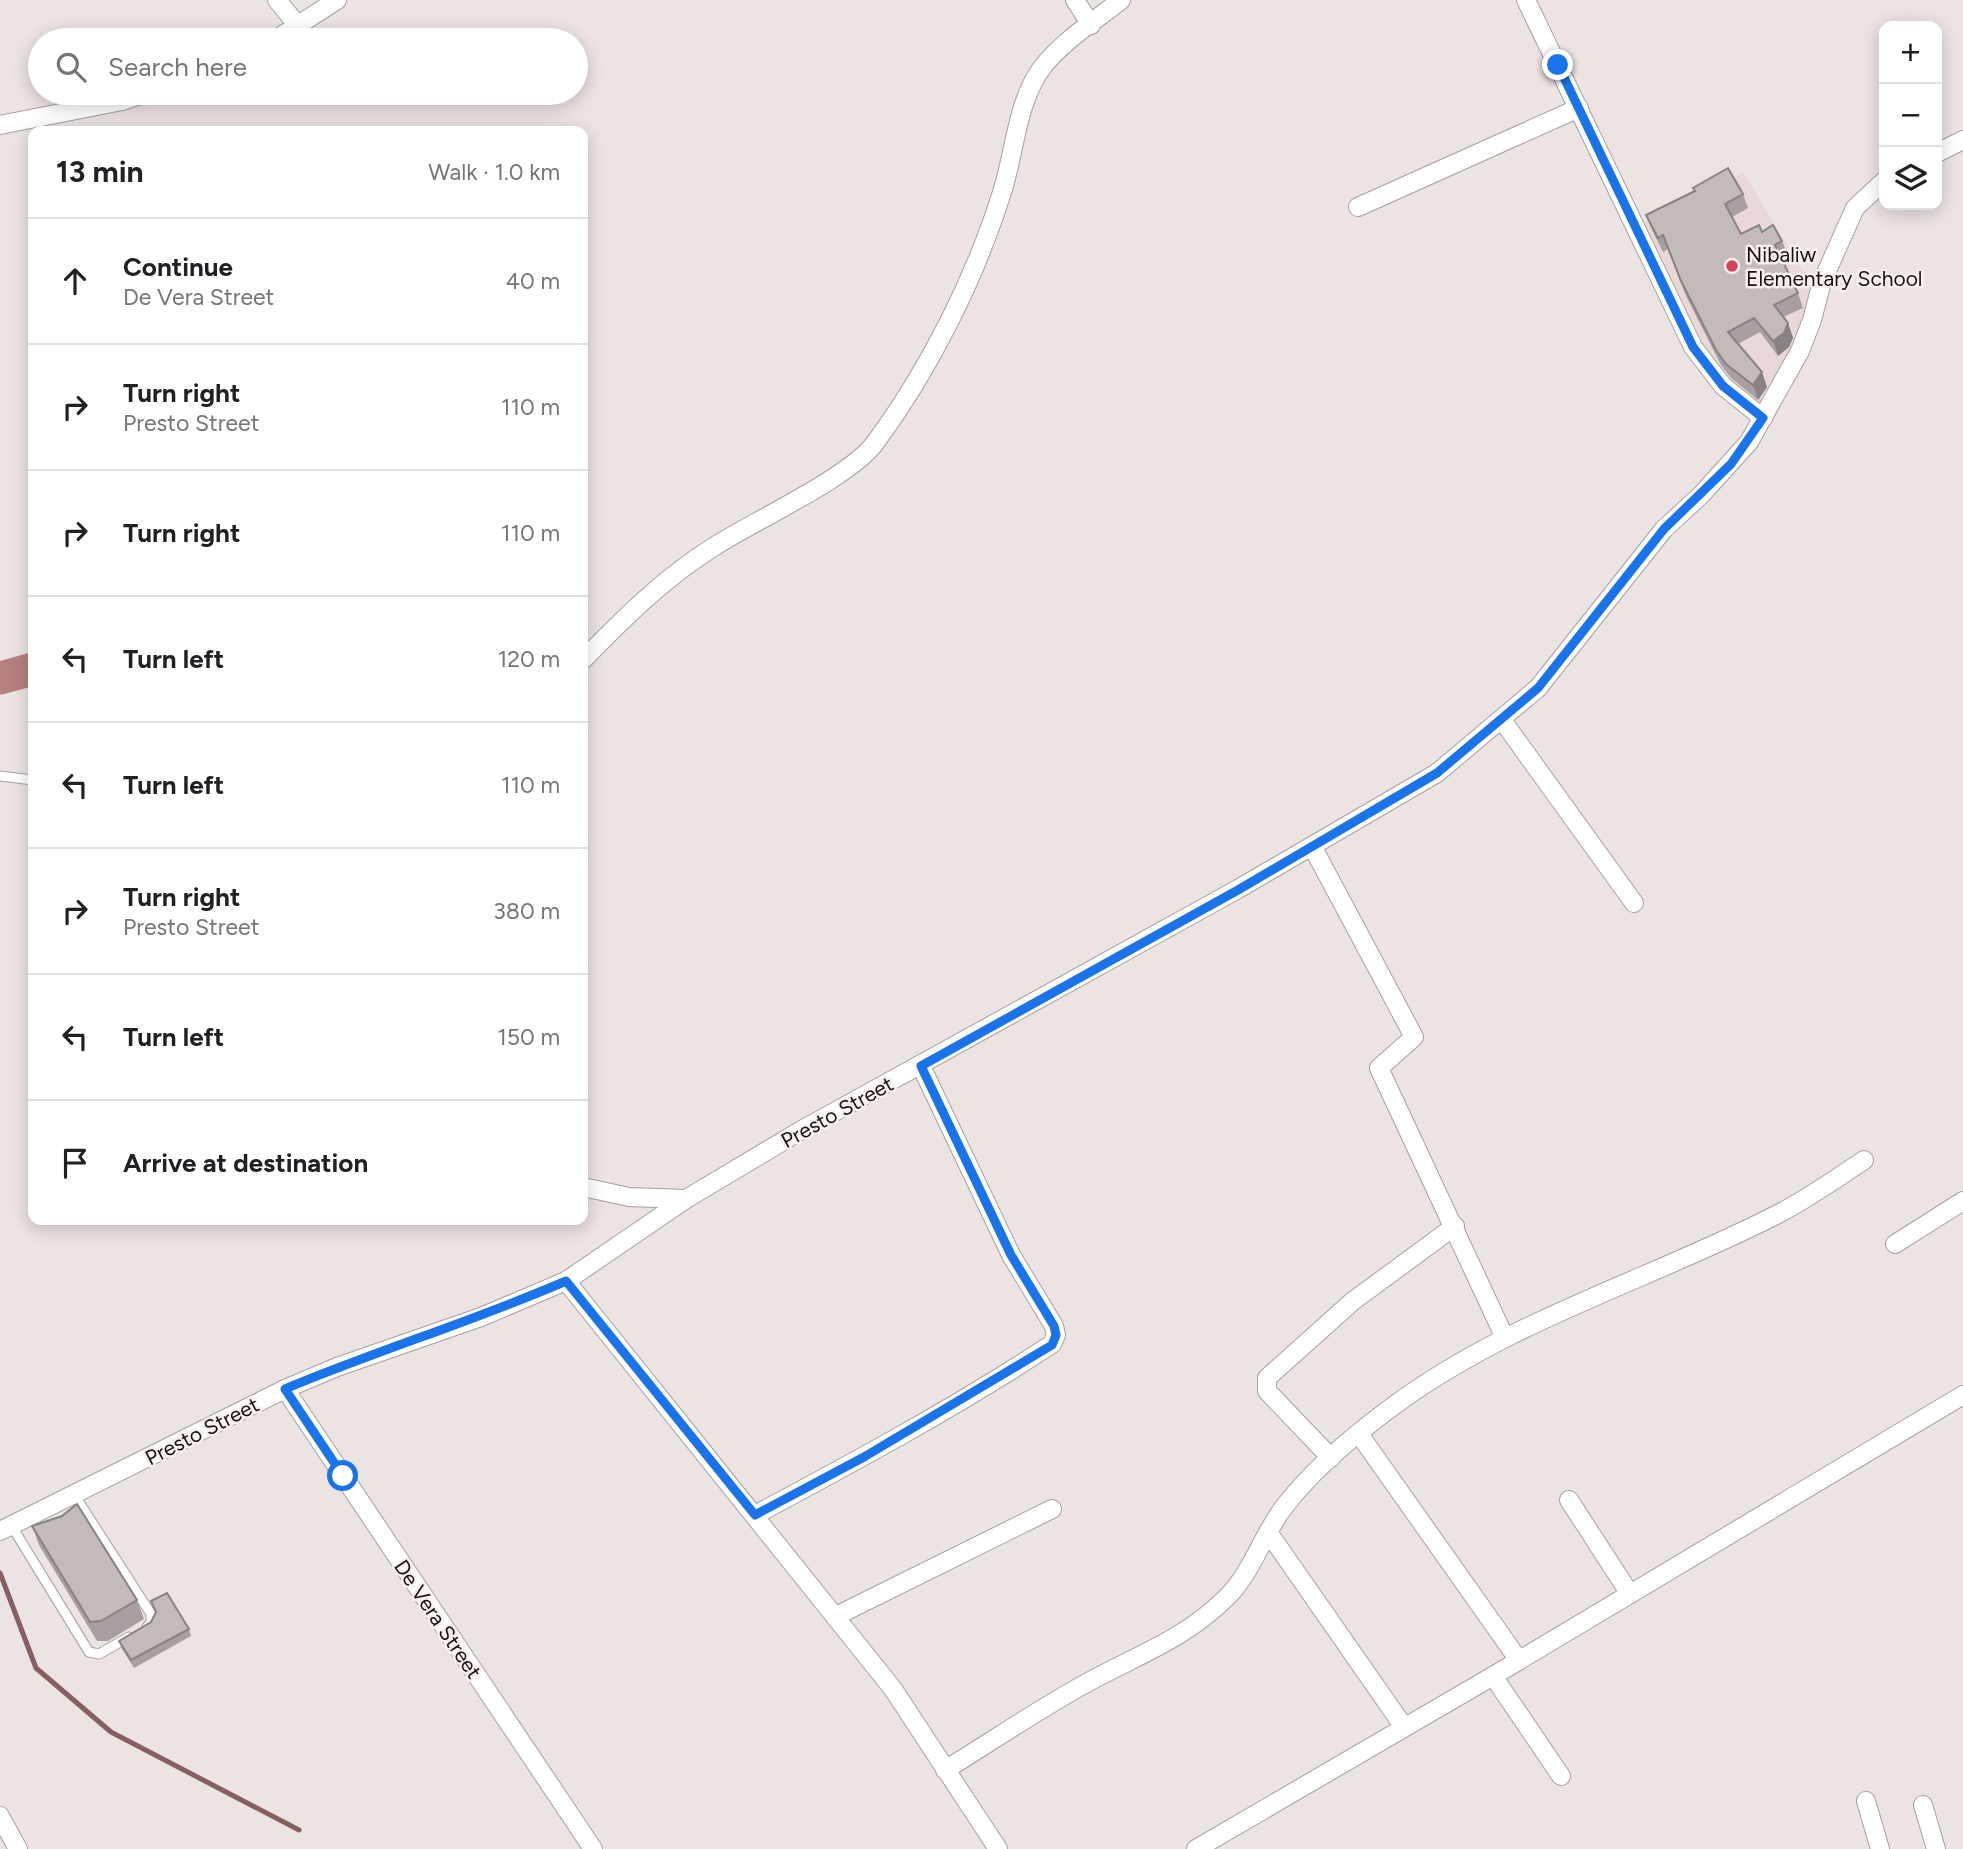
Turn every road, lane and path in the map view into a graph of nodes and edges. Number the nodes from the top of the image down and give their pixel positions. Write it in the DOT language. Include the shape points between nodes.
graph roads {
  1 [pos="277,0"];
  2 [pos="337,0"];
  3 [pos="1075,0"];
  4 [pos="1121,0"];
  5 [pos="1526,0"];
  6 [pos="1091,24"];
  7 [pos="299,27"];
  8 [pos="102,105"];
  9 [pos="1579,108"];
  10 [pos="0,125"];
  11 [pos="1963,140"];
  12 [pos="1942,150"];
  13 [pos="1879,186"];
  14 [pos="1358,206"];
  15 [pos="1763,418"];
  16 [pos="588,655"];
  17 [pos="1502,720"];
  18 [pos="0,776"];
  19 [pos="28,779"];
  20 [pos="1312,846"];
  21 [pos="1634,903"];
  22 [pos="921,1066"];
  23 [pos="1864,1160"];
  24 [pos="588,1188"];
  25 [pos="686,1199"];
  26 [pos="1963,1201"];
  27 [pos="1455,1226"];
  28 [pos="1895,1244"];
  29 [pos="566,1281"];
  30 [pos="1506,1338"];
  31 [pos="285,1389"];
  32 [pos="1963,1395"];
  33 [pos="1359,1434"];
  34 [pos="1331,1458"];
  35 [pos="75,1496"];
  36 [pos="1569,1500"];
  37 [pos="1052,1509"];
  38 [pos="755,1515"];
  39 [pos="6,1528"];
  40 [pos="1268,1532"];
  41 [pos="1630,1594"];
  42 [pos="836,1616"];
  43 [pos="1518,1659"];
  44 [pos="1493,1676"];
  45 [pos="1404,1727"];
  46 [pos="945,1770"];
  47 [pos="1561,1776"];
  48 [pos="1866,1801"];
  49 [pos="1923,1805"];
  50 [pos="0,1816"];
  51 [pos="18,1849"];
  52 [pos="593,1849"];
  53 [pos="998,1849"];
  54 [pos="1196,1849"];
  55 [pos="1880,1849"];
  56 [pos="1936,1849"];
  1 -- 7 [label="street"];
  2 -- 7 [label="street"];
  3 -- 6 [label="street"];
  4 -- 6 [label="street"];
  5 -- 9 [label="street"];
  6 -- 16 [label="street" via="1042,68 1028,91 1003,188 976,267 914,382 872,447 663,583"];
  8 -- 10 [label="street"];
  9 -- 14 [label="street"];
  9 -- 15 [label="street" via="1693,347 1723,386"];
  11 -- 12 [label="street"];
  13 -- 15 [label="street, Presto Street" via="1855,208 1822,282 1800,351"];
  15 -- 17 [label="street, Presto Street" via="1731,464 1664,529 1614,589 1561,663"];
  17 -- 20 [label="street, Presto Street" via="1437,773"];
  17 -- 21 [label="street"];
  18 -- 19 [label="lane"];
  20 -- 22 [label="street, Presto Street"];
  20 -- 27 [label="street" via="1414,1037 1379,1068"];
  22 -- 25 [label="street, Presto Street"];
  22 -- 38 [label="street" via="1011,1255 1054,1326 1055,1339 933,1417"];
  23 -- 30 [label="street" via="1779,1214"];
  24 -- 25 [label="street" via="629,1197"];
  25 -- 29 [label="street, Presto Street"];
  26 -- 28 [label="street"];
  27 -- 30 [label="street"];
  27 -- 34 [label="street" via="1353,1301 1267,1378 1267,1391"];
  29 -- 31 [label="street, Presto Street"];
  29 -- 38 [label="street"];
  30 -- 33 [label="street" via="1396,1403"];
  31 -- 35 [label="street, Presto Street"];
  31 -- 52 [label="street, De Vera Street"];
  32 -- 41 [label="street"];
  33 -- 34 [label="street"];
  33 -- 43 [label="street"];
  34 -- 40 [label="street" via="1298,1491"];
  35 -- 39 [label="street, Presto Street"];
  35 -- 39 [label="lane" via="152,1619 148,1626 99,1654 85,1648"];
  36 -- 41 [label="street"];
  37 -- 42 [label="street"];
  38 -- 42 [label="street"];
  40 -- 45 [label="street"];
  40 -- 46 [label="street" via="1230,1595 1180,1635 1094,1679"];
  41 -- 43 [label="street"];
  42 -- 46 [label="street" via="893,1689"];
  43 -- 44 [label="street"];
  44 -- 45 [label="street"];
  44 -- 47 [label="street"];
  45 -- 54 [label="street"];
  46 -- 53 [label="street"];
  48 -- 55 [label="street"];
  49 -- 56 [label="street"];
  50 -- 51 [label="street"];
}
